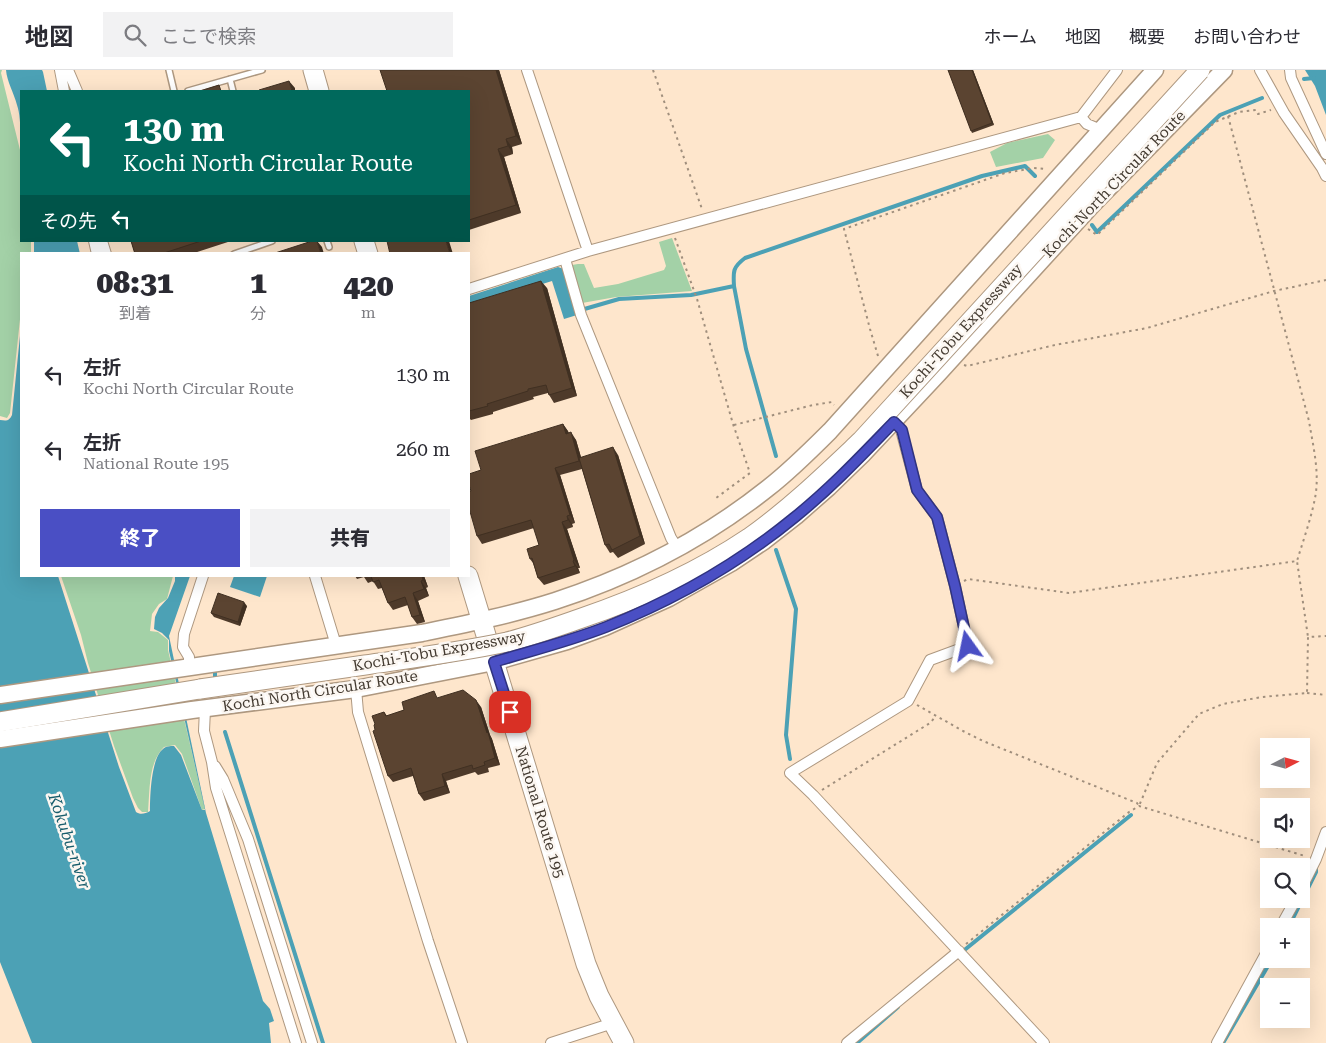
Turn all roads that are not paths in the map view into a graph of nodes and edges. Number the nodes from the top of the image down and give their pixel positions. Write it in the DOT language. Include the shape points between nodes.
graph roads {
  1 [pos="60,70"];
  2 [pos="68,70"];
  3 [pos="169,70"];
  4 [pos="262,70"];
  5 [pos="312,70"];
  6 [pos="527,70"];
  7 [pos="1117,70"];
  8 [pos="1155,70"];
  9 [pos="1200,70"];
  10 [pos="1224,70"];
  11 [pos="1260,70"];
  12 [pos="1290,70"];
  13 [pos="230,79"];
  14 [pos="64,90"];
  15 [pos="77,90"];
  16 [pos="174,90"];
  17 [pos="192,90"];
  18 [pos="233,90"];
  19 [pos="319,90"];
  20 [pos="1081,118"];
  21 [pos="1101,130"];
  22 [pos="1326,154"];
  23 [pos="1326,176"];
  24 [pos="269,242"];
  25 [pos="240,252"];
  26 [pos="588,252"];
  27 [pos="565,259"];
  28 [pos="470,289"];
  29 [pos="894,422"];
  30 [pos="678,549"];
  31 [pos="203,577"];
  32 [pos="315,577"];
  33 [pos="468,577"];
  34 [pos="482,621"];
  35 [pos="336,645"];
  36 [pos="494,662"];
  37 [pos="189,666"];
  38 [pos="200,689"];
  39 [pos="356,689"];
  40 [pos="0,695"];
  41 [pos="198,709"];
  42 [pos="0,713"];
  43 [pos="0,722"];
  44 [pos="0,739"];
  45 [pos="212,762"];
  46 [pos="1326,832"];
  47 [pos="1310,871"];
  48 [pos="959,951"];
  49 [pos="1260,964"];
  50 [pos="613,1023"];
  51 [pos="296,1043"];
  52 [pos="312,1043"];
  53 [pos="462,1043"];
  54 [pos="552,1043"];
  55 [pos="624,1043"];
  56 [pos="847,1043"];
  57 [pos="1044,1043"];
  58 [pos="1217,1043"];
  1 -- 14 [label="street"];
  2 -- 15 [label="street"];
  3 -- 16 [label="lane"];
  4 -- 13 [label="lane"];
  5 -- 19 [label="highway"];
  6 -- 26 [label="street"];
  7 -- 20 [label="street"];
  8 -- 21 [label="main road"];
  9 -- 38 [label="highway, Kochi-Tobu Expressway, bridge" via="861,441 785,511 749,538 663,586 558,627 509,641"];
  10 -- 29 [label="main road, Kochi North Circular Route" via="1092,205"];
  11 -- 23 [label="street"];
  12 -- 22 [label="street"];
  13 -- 17 [label="lane"];
  13 -- 18 [label="lane"];
  20 -- 21 [label="street"];
  20 -- 26 [label="street"];
  21 -- 30 [label="main road" via="801,460 741,508"];
  24 -- 25 [label="lane"];
  26 -- 27 [label="street"];
  27 -- 28 [label="street"];
  27 -- 30 [label="street" via="580,310"];
  29 -- 36 [label="main road, Kochi North Circular Route" via="796,516 703,580 605,627"];
  29 -- 48 [label="street" via="902,430 917,490 937,517 968,646 930,660 908,700 790,773"];
  30 -- 34 [label="main road" via="587,590"];
  31 -- 37 [label="street" via="184,634 183,647"];
  32 -- 35 [label="street"];
  33 -- 34 [label="highway, National Route 195"];
  34 -- 35 [label="main road"];
  34 -- 36 [label="highway, National Route 195"];
  35 -- 37 [label="main road"];
  36 -- 39 [label="main road, Kochi North Circular Route"];
  36 -- 50 [label="highway, National Route 195" via="586,964"];
  37 -- 40 [label="main road"];
  38 -- 42 [label="highway"];
  38 -- 43 [label="highway, Kochi-Tobu Expressway"];
  39 -- 41 [label="main road, Kochi North Circular Route"];
  39 -- 53 [label="street" via="358,712"];
  41 -- 44 [label="main road, Kochi North Circular Route"];
  41 -- 45 [label="street"];
  45 -- 51 [label="street" via="216,788"];
  45 -- 52 [label="street" via="223,779 248,839"];
  46 -- 47 [label="street"];
  48 -- 56 [label="street"];
  48 -- 57 [label="street"];
  49 -- 58 [label="street"];
  50 -- 54 [label="street"];
  50 -- 55 [label="highway, National Route 195"];
}
